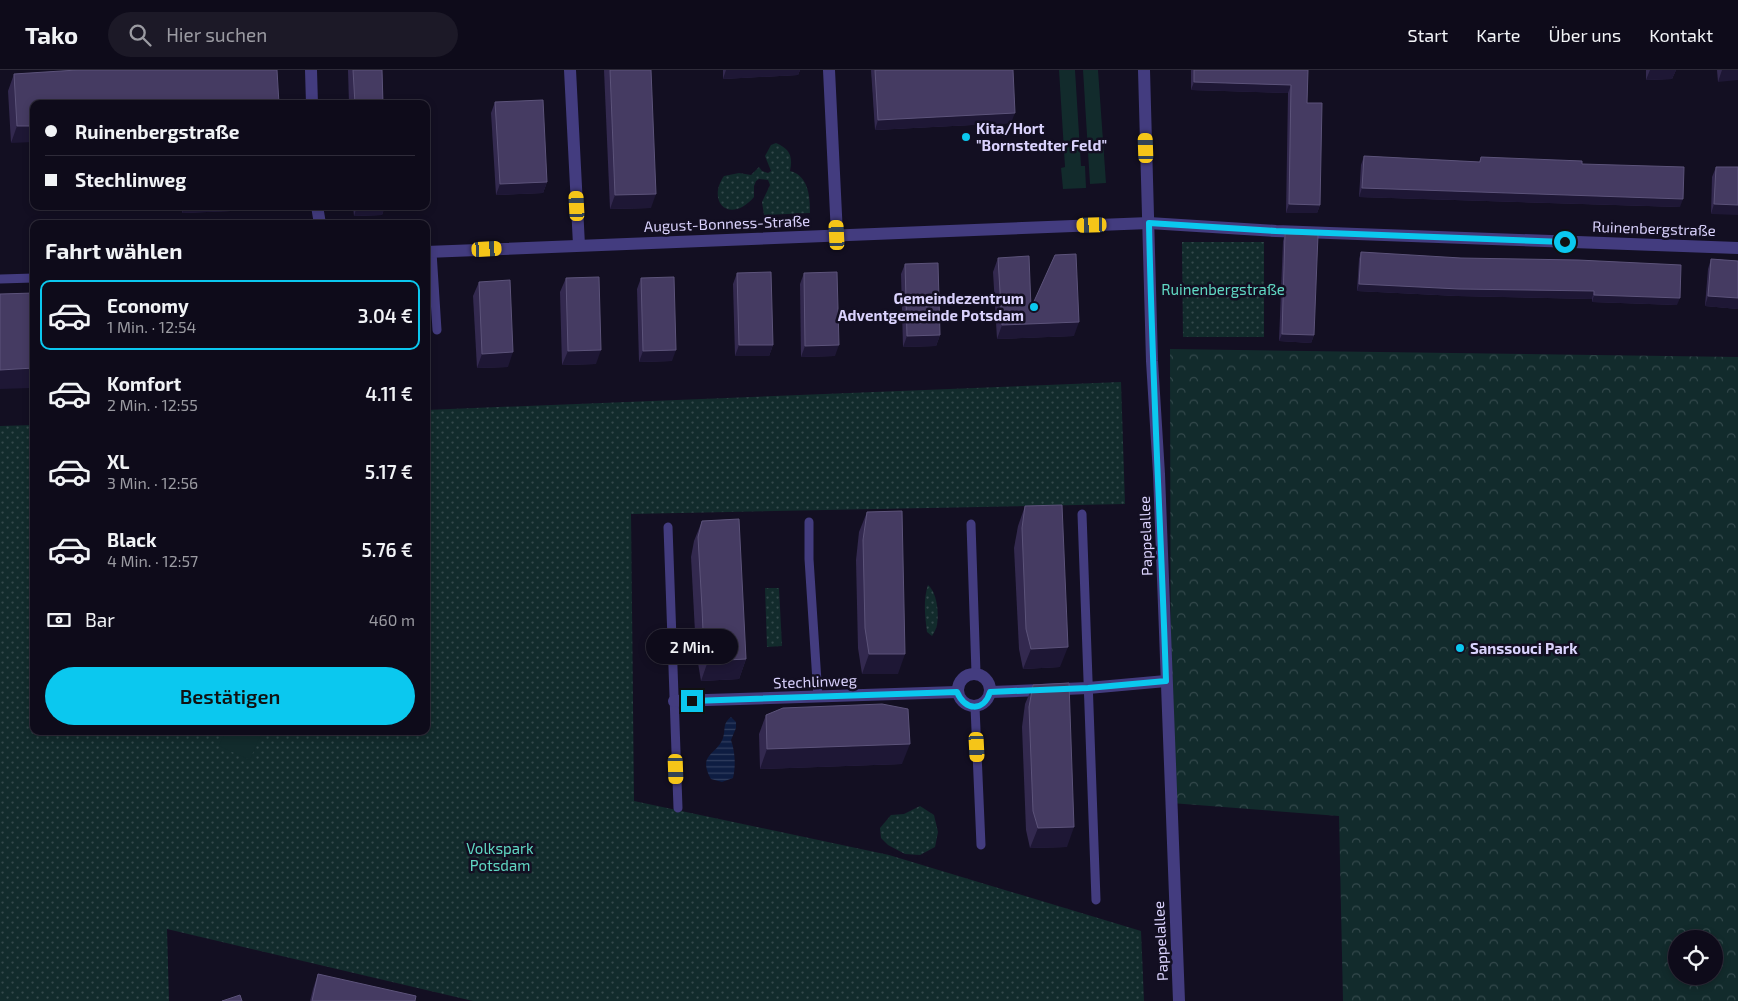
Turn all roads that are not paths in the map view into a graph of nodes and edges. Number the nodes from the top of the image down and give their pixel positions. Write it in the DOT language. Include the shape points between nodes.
graph roads {
  1 [pos="311,70"];
  2 [pos="570,70"];
  3 [pos="829,70"];
  4 [pos="1144,70"];
  5 [pos="312,100"];
  6 [pos="1149,223"];
  7 [pos="837,235"];
  8 [pos="579,245"];
  9 [pos="1738,248"];
  10 [pos="430,252"];
  11 [pos="430,262"];
  12 [pos="30,278"];
  13 [pos="0,279"];
  14 [pos="437,330"];
  15 [pos="1082,514"];
  16 [pos="809,522"];
  17 [pos="971,524"];
  18 [pos="668,527"];
  19 [pos="976,673"];
  20 [pos="1166,681"];
  21 [pos="1088,688"];
  22 [pos="957,692"];
  23 [pos="990,692"];
  24 [pos="818,697"];
  25 [pos="674,702"];
  26 [pos="975,707"];
  27 [pos="678,808"];
  28 [pos="981,845"];
  29 [pos="1096,900"];
  30 [pos="1179,1001"];
  1 -- 5 [label="street"];
  2 -- 8 [label="street"];
  3 -- 7 [label="street"];
  4 -- 6 [label="street, Pappelallee"];
  6 -- 7 [label="street, August-Bonness-Straße"];
  6 -- 9 [label="street, Ruinenbergstraße" via="1276,231"];
  6 -- 20 [label="street, Pappelallee"];
  7 -- 8 [label="street, August-Bonness-Straße"];
  8 -- 10 [label="street, August-Bonness-Straße"];
  11 -- 14 [label="lane"];
  12 -- 13 [label="lane"];
  15 -- 21 [label="lane"];
  16 -- 24 [label="lane"];
  17 -- 19 [label="lane"];
  18 -- 25 [label="lane"];
  19 -- 22 [label="street" via="966,675 959,682"];
  19 -- 23 [label="street" via="984,676"];
  20 -- 21 [label="street"];
  20 -- 30 [label="street, Pappelallee"];
  21 -- 23 [label="street"];
  21 -- 29 [label="lane"];
  22 -- 24 [label="street, Stechlinweg"];
  22 -- 26 [label="street" via="967,706"];
  23 -- 26 [label="street" via="983,705"];
  24 -- 25 [label="street, Stechlinweg"];
  25 -- 27 [label="lane"];
  26 -- 28 [label="lane"];
}
